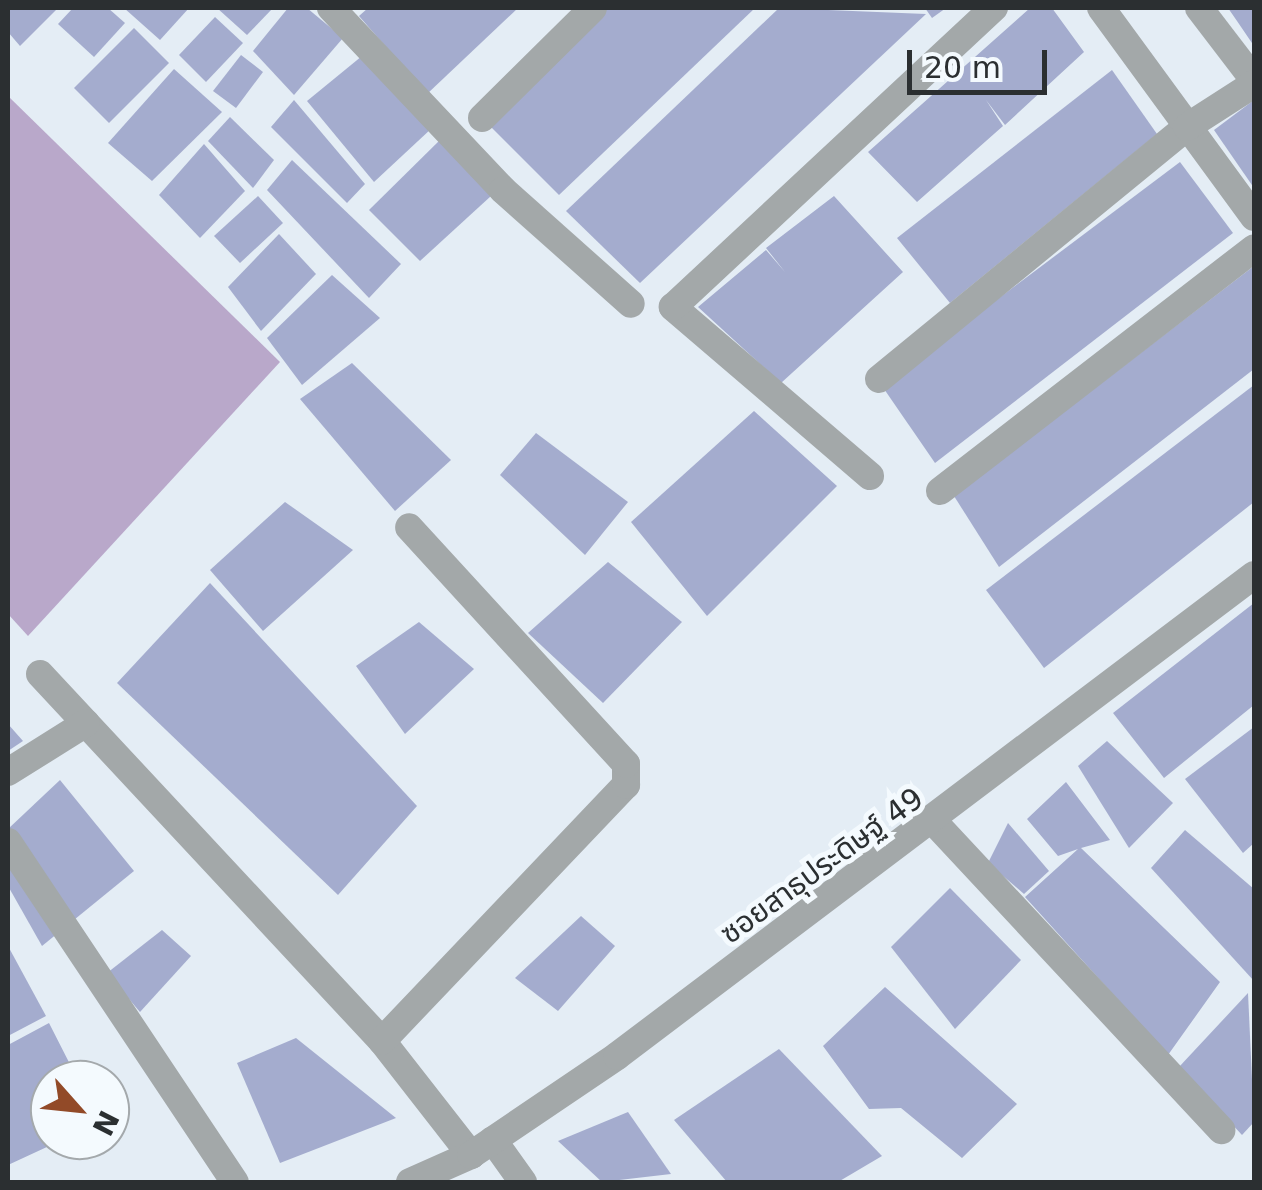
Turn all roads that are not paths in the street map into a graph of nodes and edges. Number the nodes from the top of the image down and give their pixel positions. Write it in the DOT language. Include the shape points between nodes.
graph roads {
  1 [pos="330,8"];
  2 [pos="593,8"];
  3 [pos="994,8"];
  4 [pos="1101,8"];
  5 [pos="1198,8"];
  6 [pos="1254,82"];
  7 [pos="482,118"];
  8 [pos="1187,127"];
  9 [pos="1254,218"];
  10 [pos="1254,248"];
  11 [pos="631,304"];
  12 [pos="879,379"];
  13 [pos="870,476"];
  14 [pos="940,491"];
  15 [pos="409,527"];
  16 [pos="1254,575"];
  17 [pos="40,674"];
  18 [pos="86,723"];
  19 [pos="8,772"];
  20 [pos="935,823"];
  21 [pos="8,842"];
  22 [pos="382,1041"];
  23 [pos="1221,1130"];
  24 [pos="482,1147"];
  25 [pos="235,1182"];
  26 [pos="410,1182"];
  27 [pos="523,1182"];
  1 -- 11 [label="street" via="503,190"];
  2 -- 7 [label="street"];
  3 -- 13 [label="street" via="672,307"];
  4 -- 8 [label="street"];
  5 -- 6 [label="street"];
  6 -- 8 [label="street"];
  8 -- 9 [label="street"];
  8 -- 12 [label="street"];
  10 -- 14 [label="street"];
  15 -- 22 [label="street" via="626,764 626,785"];
  16 -- 20 [label="street, ซอยสาธุประดิษฐ์ 49"];
  17 -- 18 [label="street"];
  18 -- 19 [label="street"];
  18 -- 22 [label="street"];
  20 -- 23 [label="street"];
  20 -- 24 [label="street, ซอยสาธุประดิษฐ์ 49"];
  21 -- 25 [label="street"];
  22 -- 24 [label="street"];
  24 -- 26 [label="street, ซอยสาธุประดิษฐ์ 49"];
  24 -- 27 [label="street"];
}
